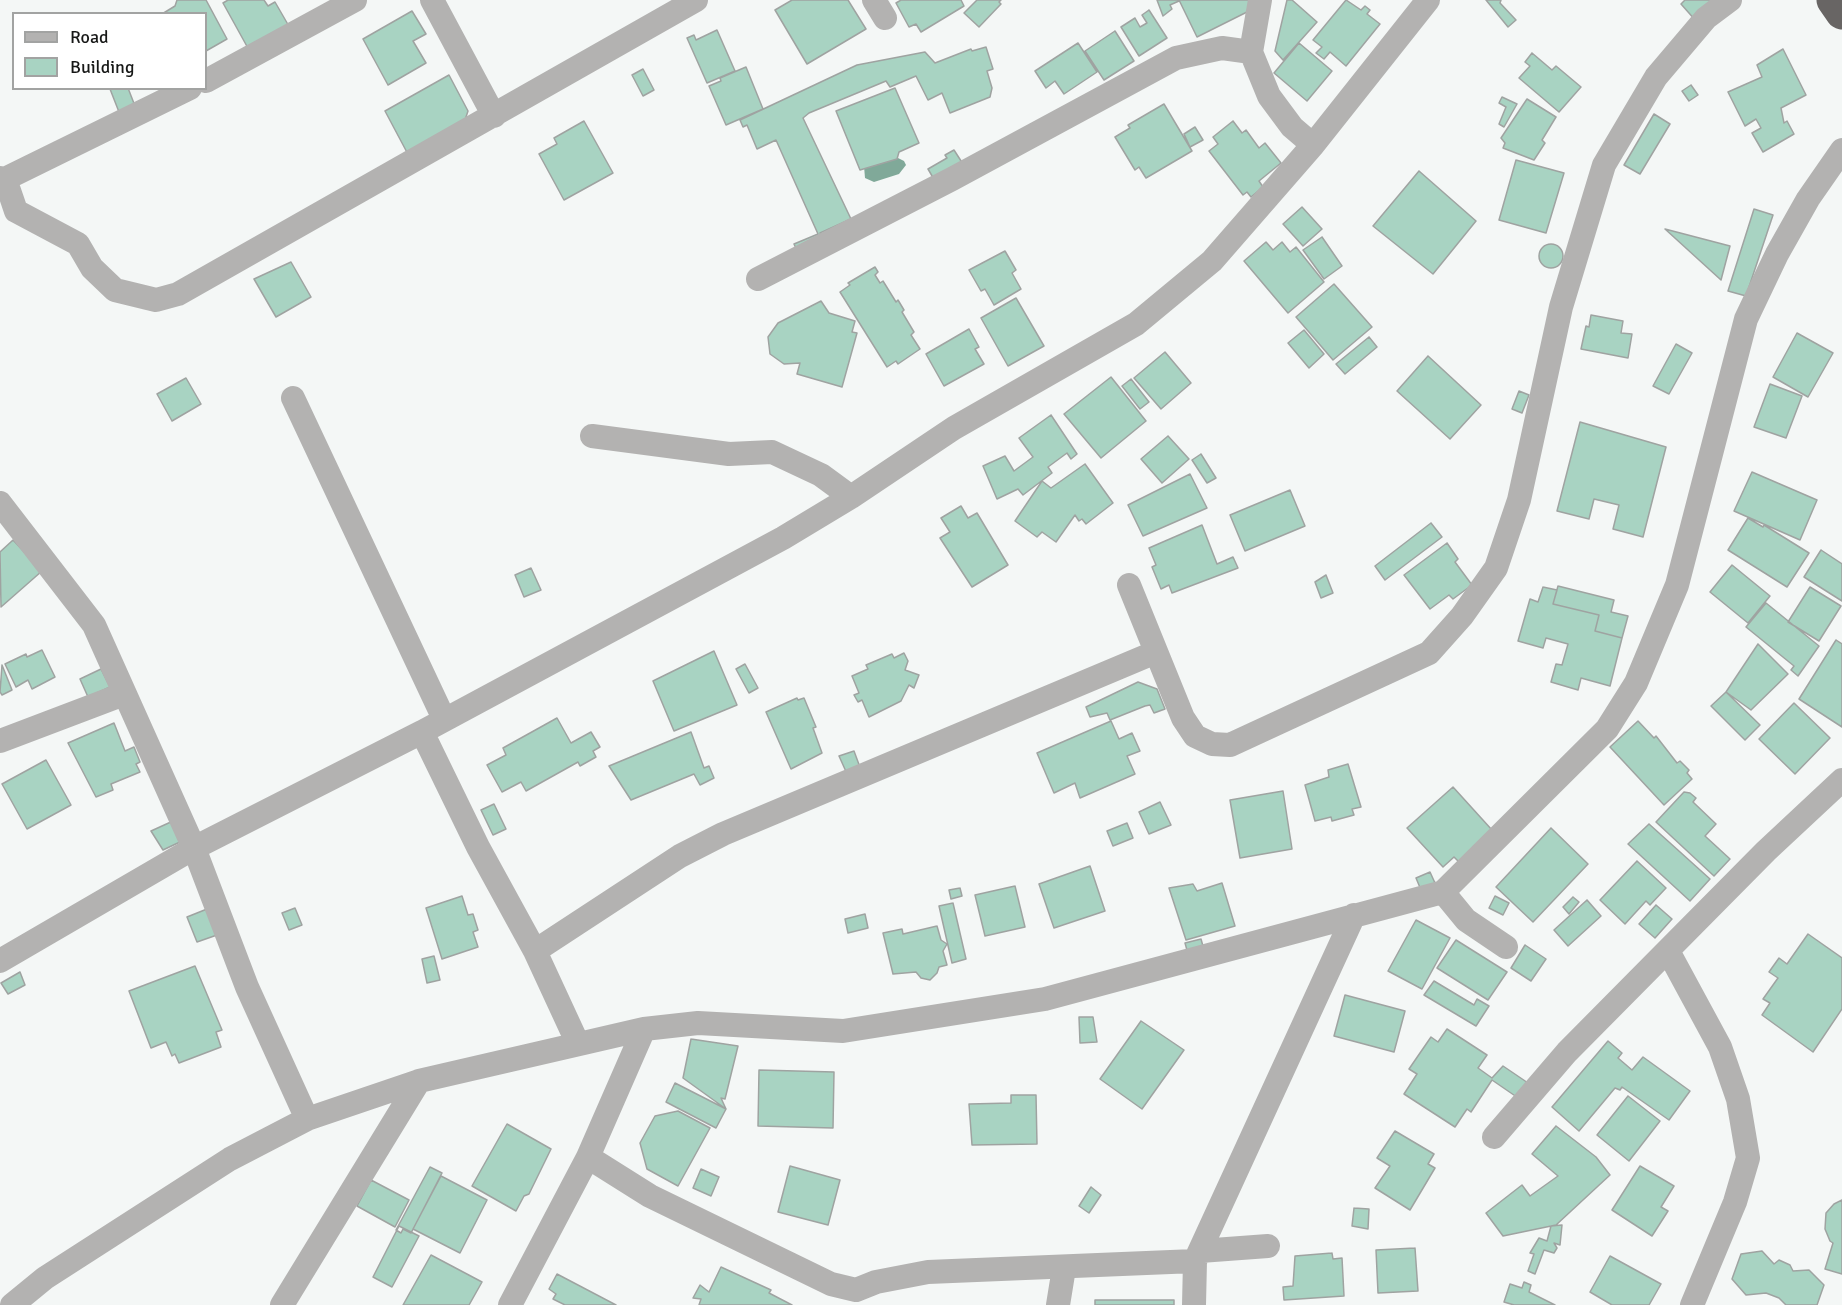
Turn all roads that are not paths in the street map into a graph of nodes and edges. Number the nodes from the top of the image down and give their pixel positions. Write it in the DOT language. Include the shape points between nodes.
graph roads {
  1 [pos="355,0"];
  2 [pos="432,0"];
  3 [pos="696,0"];
  4 [pos="1260,0"];
  5 [pos="1428,0"];
  6 [pos="1730,0"];
  7 [pos="1833,0"];
  8 [pos="1842,13"];
  9 [pos="1251,52"];
  10 [pos="207,80"];
  11 [pos="186,90"];
  12 [pos="494,116"];
  13 [pos="1313,145"];
  14 [pos="1842,150"];
  15 [pos="3,178"];
  16 [pos="758,279"];
  17 [pos="293,398"];
  18 [pos="592,435"];
  19 [pos="851,497"];
  20 [pos="0,503"];
  21 [pos="1129,585"];
  22 [pos="1156,652"];
  23 [pos="124,694"];
  24 [pos="444,719"];
  25 [pos="422,732"];
  26 [pos="0,741"];
  27 [pos="1842,780"];
  28 [pos="194,848"];
  29 [pos="1443,892"];
  30 [pos="1354,915"];
  31 [pos="1506,947"];
  32 [pos="535,951"];
  33 [pos="1668,951"];
  34 [pos="0,961"];
  35 [pos="644,1029"];
  36 [pos="578,1044"];
  37 [pos="418,1081"];
  38 [pos="307,1119"];
  39 [pos="1494,1137"];
  40 [pos="588,1157"];
  41 [pos="1268,1246"];
  42 [pos="1197,1256"];
  43 [pos="1064,1268"];
  44 [pos="8,1299"];
  45 [pos="282,1305"];
  46 [pos="510,1305"];
  47 [pos="1058,1305"];
  48 [pos="1194,1305"];
  49 [pos="1692,1305"];
  1 -- 10 [label="street"];
  2 -- 12 [label="street"];
  3 -- 12 [label="street"];
  4 -- 9 [label="street"];
  5 -- 13 [label="street"];
  6 -- 22 [label="street" via="1706,18 1656,77 1604,165 1561,307 1519,500 1496,568 1436,646 1391,673 1230,745 1212,744 1195,736 1183,718"];
  7 -- 8 [label="highway"];
  9 -- 13 [label="street" via="1269,96 1292,127"];
  9 -- 16 [label="street" via="1222,48 1176,58"];
  11 -- 15 [label="street"];
  12 -- 15 [label="street" via="178,294 156,300 115,290 92,268 78,244 16,211"];
  13 -- 19 [label="street" via="1212,261 1136,324 954,428"];
  14 -- 29 [label="street" via="1776,254 1746,319 1677,585 1636,683 1607,729"];
  17 -- 24 [label="street"];
  18 -- 19 [label="street" via="729,454 772,452 821,475"];
  19 -- 24 [label="street" via="700,584"];
  20 -- 23 [label="street" via="94,625"];
  21 -- 22 [label="street"];
  22 -- 32 [label="street" via="723,834 680,856"];
  23 -- 26 [label="street"];
  23 -- 28 [label="street"];
  24 -- 25 [label="street"];
  25 -- 28 [label="street"];
  25 -- 32 [label="street"];
  27 -- 33 [label="street"];
  28 -- 34 [label="street"];
  28 -- 38 [label="street" via="247,987"];
  29 -- 30 [label="street"];
  29 -- 31 [label="street" via="1466,920"];
  30 -- 35 [label="street" via="1045,999 989,1008 843,1031 698,1023"];
  30 -- 42 [label="street"];
  32 -- 36 [label="street"];
  33 -- 39 [label="street" via="1567,1052"];
  33 -- 49 [label="street" via="1720,1047 1738,1099 1748,1158 1736,1202"];
  35 -- 36 [label="street"];
  35 -- 40 [label="street"];
  36 -- 37 [label="street"];
  37 -- 38 [label="street"];
  37 -- 45 [label="street"];
  38 -- 44 [label="street" via="230,1159"];
  40 -- 43 [label="street" via="650,1196 831,1284 856,1290 928,1272"];
  40 -- 46 [label="street"];
  41 -- 42 [label="street"];
  42 -- 43 [label="street"];
  42 -- 48 [label="street"];
  43 -- 47 [label="street"];
}
